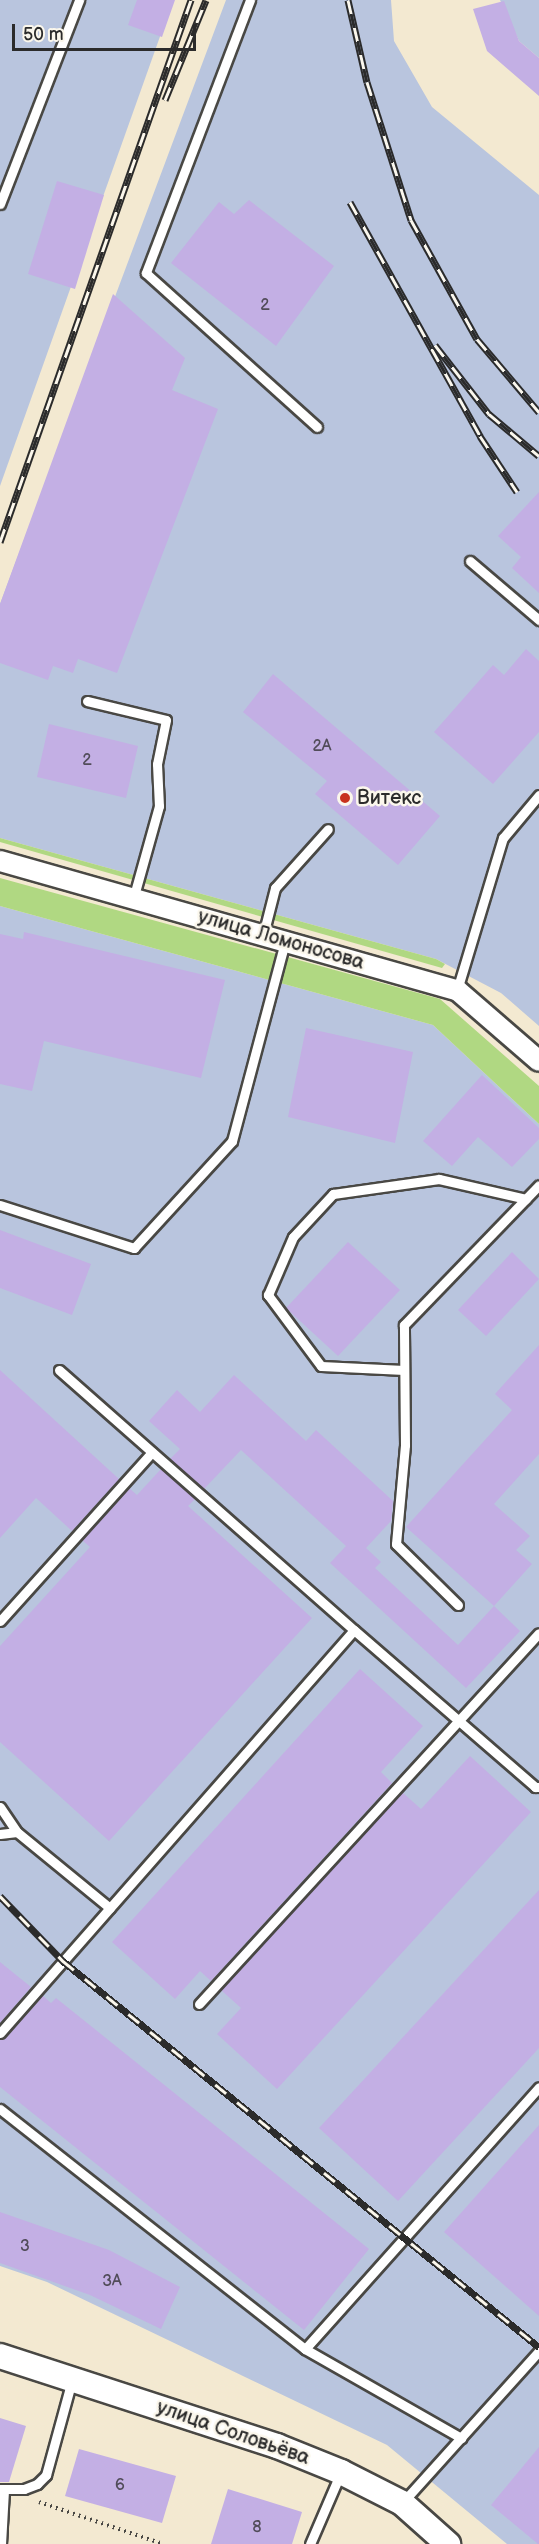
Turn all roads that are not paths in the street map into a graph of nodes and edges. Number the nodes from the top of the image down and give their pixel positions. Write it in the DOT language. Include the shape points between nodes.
graph roads {
  1 [pos="79,0"];
  2 [pos="250,0"];
  3 [pos="0,204"];
  4 [pos="317,427"];
  5 [pos="470,561"];
  6 [pos="539,620"];
  7 [pos="87,701"];
  8 [pos="539,795"];
  9 [pos="328,829"];
  10 [pos="0,861"];
  11 [pos="133,899"];
  12 [pos="262,935"];
  13 [pos="287,942"];
  14 [pos="457,990"];
  15 [pos="539,1061"];
  16 [pos="539,1185"];
  17 [pos="526,1199"];
  18 [pos="0,1205"];
  19 [pos="59,1370"];
  20 [pos="404,1370"];
  21 [pos="152,1452"];
  22 [pos="458,1605"];
  23 [pos="0,1621"];
  24 [pos="354,1630"];
  25 [pos="539,1633"];
  26 [pos="458,1720"];
  27 [pos="539,1787"];
  28 [pos="0,1807"];
  29 [pos="17,1832"];
  30 [pos="0,1834"];
  31 [pos="110,1908"];
  32 [pos="199,2004"];
  33 [pos="0,2033"];
  34 [pos="539,2087"];
  35 [pos="0,2109"];
  36 [pos="305,2349"];
  37 [pos="539,2351"];
  38 [pos="0,2356"];
  39 [pos="73,2378"];
  40 [pos="461,2438"];
  41 [pos="341,2472"];
  42 [pos="2,2489"];
  43 [pos="402,2503"];
  44 [pos="1,2544"];
  45 [pos="310,2544"];
  46 [pos="448,2544"];
  1 -- 3 [label="lane"];
  2 -- 4 [label="lane" via="146,273"];
  5 -- 6 [label="lane"];
  7 -- 11 [label="lane" via="166,720 157,764 159,806"];
  8 -- 14 [label="lane" via="503,838"];
  9 -- 12 [label="lane" via="275,888"];
  10 -- 11 [label="street, улица Ломоносова"];
  11 -- 12 [label="street, улица Ломоносова"];
  12 -- 13 [label="lane"];
  13 -- 14 [label="street, улица Ломоносова"];
  13 -- 18 [label="lane" via="232,1141 134,1248"];
  14 -- 15 [label="street, улица Ломоносова"];
  16 -- 17 [label="lane"];
  17 -- 20 [label="lane" via="404,1325"];
  17 -- 20 [label="lane" via="439,1179 333,1194 293,1237 268,1295 321,1366"];
  19 -- 21 [label="lane"];
  20 -- 22 [label="lane" via="405,1445 396,1544"];
  21 -- 23 [label="lane"];
  21 -- 24 [label="lane"];
  24 -- 26 [label="lane"];
  24 -- 31 [label="lane"];
  25 -- 26 [label="lane"];
  26 -- 27 [label="lane"];
  26 -- 32 [label="lane"];
  28 -- 29 [label="lane"];
  29 -- 30 [label="lane"];
  29 -- 31 [label="lane"];
  31 -- 33 [label="lane"];
  34 -- 36 [label="lane"];
  35 -- 36 [label="lane"];
  36 -- 40 [label="lane"];
  37 -- 40 [label="lane"];
  38 -- 39 [label="street, улица Соловьёва"];
  39 -- 41 [label="street, улица Соловьёва" via="277,2446"];
  39 -- 42 [label="lane" via="46,2475 38,2484 24,2489"];
  40 -- 43 [label="lane"];
  41 -- 43 [label="street, улица Соловьёва"];
  41 -- 45 [label="lane"];
  42 -- 44 [label="lane"];
  43 -- 46 [label="street, улица Соловьёва"];
}
